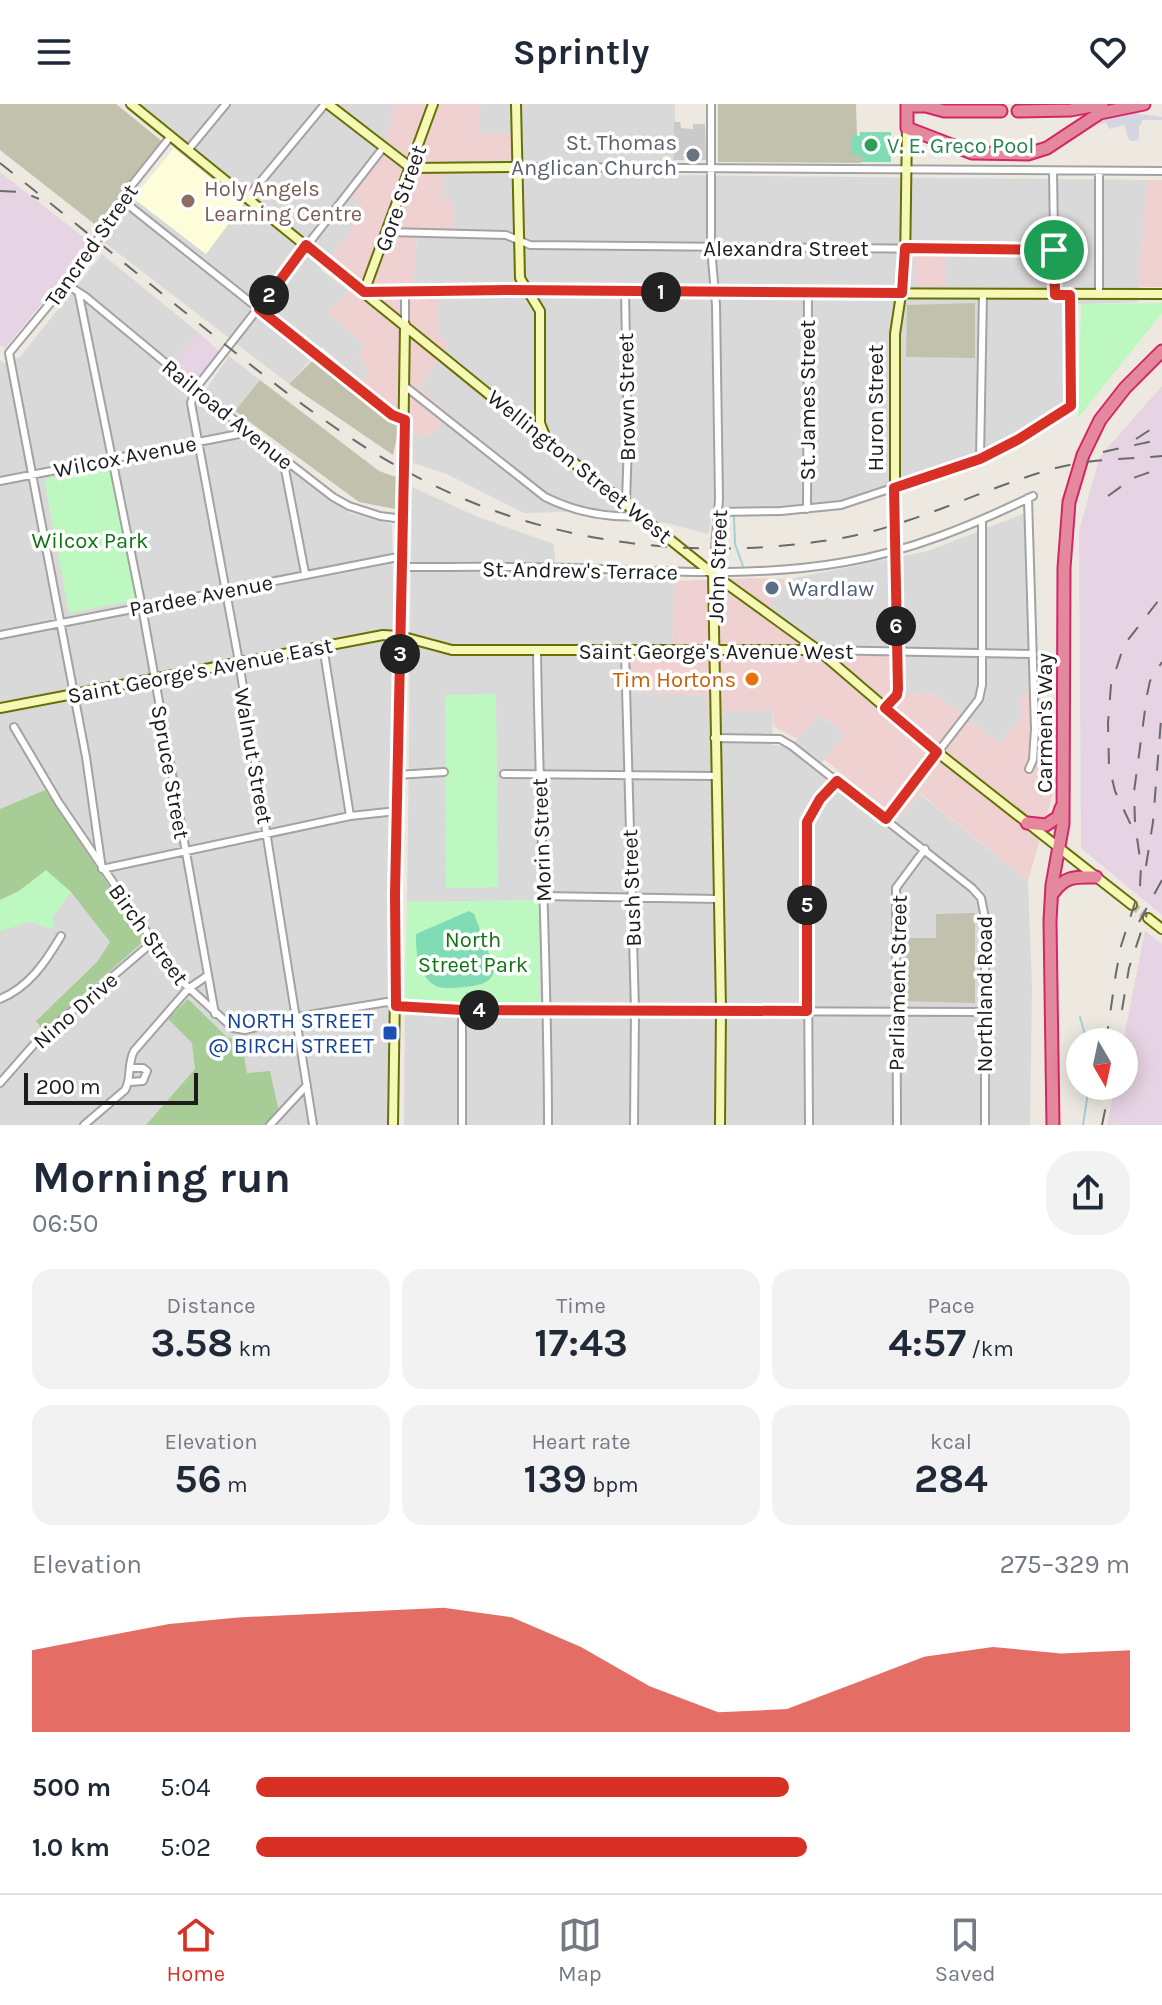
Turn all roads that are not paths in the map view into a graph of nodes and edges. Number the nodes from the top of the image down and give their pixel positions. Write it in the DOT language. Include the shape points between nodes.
graph roads {
  1 [pos="131,104"];
  2 [pos="226,104"];
  3 [pos="326,104"];
  4 [pos="433,104"];
  5 [pos="516,104"];
  6 [pos="711,104"];
  7 [pos="1102,104"];
  8 [pos="1144,104"];
  9 [pos="907,105"];
  10 [pos="1001,111"];
  11 [pos="1018,111"];
  12 [pos="907,128"];
  13 [pos="171,136"];
  14 [pos="383,148"];
  15 [pos="188,150"];
  16 [pos="502,166"];
  17 [pos="518,167"];
  18 [pos="411,168"];
  19 [pos="711,168"];
  20 [pos="906,170"];
  21 [pos="1099,171"];
  22 [pos="1162,171"];
  23 [pos="1053,172"];
  24 [pos="519,196"];
  25 [pos="247,198"];
  26 [pos="122,200"];
  27 [pos="388,232"];
  28 [pos="519,240"];
  29 [pos="306,245"];
  30 [pos="711,248"];
  31 [pos="905,248"];
  32 [pos="1054,250"];
  33 [pos="520,278"];
  34 [pos="66,284"];
  35 [pos="507,290"];
  36 [pos="405,291"];
  37 [pos="530,291"];
  38 [pos="558,291"];
  39 [pos="364,292"];
  40 [pos="625,292"];
  41 [pos="808,292"];
  42 [pos="714,293"];
  43 [pos="902,293"];
  44 [pos="983,294"];
  45 [pos="1162,294"];
  46 [pos="79,295"];
  47 [pos="1055,295"];
  48 [pos="1070,295"];
  49 [pos="1099,295"];
  50 [pos="259,309"];
  51 [pos="540,311"];
  52 [pos="405,325"];
  53 [pos="1162,351"];
  54 [pos="0,352"];
  55 [pos="9,353"];
  56 [pos="406,387"];
  57 [pos="196,388"];
  58 [pos="540,416"];
  59 [pos="405,420"];
  60 [pos="523,422"];
  61 [pos="249,432"];
  62 [pos="197,441"];
  63 [pos="548,441"];
  64 [pos="113,459"];
  65 [pos="283,459"];
  66 [pos="980,459"];
  67 [pos="32,474"];
  68 [pos="0,481"];
  69 [pos="894,488"];
  70 [pos="626,502"];
  71 [pos="807,509"];
  72 [pos="718,512"];
  73 [pos="644,516"];
  74 [pos="404,519"];
  75 [pos="982,521"];
  76 [pos="895,550"];
  77 [pos="403,556"];
  78 [pos="696,559"];
  79 [pos="403,567"];
  80 [pos="305,573"];
  81 [pos="696,573"];
  82 [pos="713,574"];
  83 [pos="225,590"];
  84 [pos="142,607"];
  85 [pos="61,621"];
  86 [pos="0,635"];
  87 [pos="400,636"];
  88 [pos="323,646"];
  89 [pos="537,650"];
  90 [pos="715,650"];
  91 [pos="818,650"];
  92 [pos="625,652"];
  93 [pos="897,652"];
  94 [pos="982,653"];
  95 [pos="1033,654"];
  96 [pos="239,662"];
  97 [pos="155,679"];
  98 [pos="74,696"];
  99 [pos="0,708"];
  100 [pos="885,708"];
  101 [pos="14,727"];
  102 [pos="714,738"];
  103 [pos="937,752"];
  104 [pos="1029,769"];
  105 [pos="444,772"];
  106 [pos="504,774"];
  107 [pos="397,775"];
  108 [pos="539,775"];
  109 [pos="628,776"];
  110 [pos="716,776"];
  111 [pos="837,781"];
  112 [pos="1064,800"];
  113 [pos="397,811"];
  114 [pos="350,816"];
  115 [pos="886,819"];
  116 [pos="1027,823"];
  117 [pos="268,834"];
  118 [pos="1061,848"];
  119 [pos="925,849"];
  120 [pos="184,852"];
  121 [pos="102,869"];
  122 [pos="1096,877"];
  123 [pos="542,896"];
  124 [pos="1052,897"];
  125 [pos="632,898"];
  126 [pos="718,899"];
  127 [pos="1132,905"];
  128 [pos="1148,918"];
  129 [pos="1162,929"];
  130 [pos="61,936"];
  131 [pos="154,941"];
  132 [pos="207,976"];
  133 [pos="188,989"];
  134 [pos="0,999"];
  135 [pos="396,1006"];
  136 [pos="462,1010"];
  137 [pos="548,1010"];
  138 [pos="635,1010"];
  139 [pos="721,1010"];
  140 [pos="807,1011"];
  141 [pos="895,1011"];
  142 [pos="984,1012"];
  143 [pos="215,1015"];
  144 [pos="297,1017"];
  145 [pos="130,1068"];
  146 [pos="130,1082"];
  147 [pos="0,1083"];
  148 [pos="307,1085"];
  149 [pos="84,1125"];
  150 [pos="270,1125"];
  151 [pos="313,1125"];
  152 [pos="393,1125"];
  153 [pos="462,1125"];
  154 [pos="548,1125"];
  155 [pos="634,1125"];
  156 [pos="720,1125"];
  157 [pos="809,1125"];
  158 [pos="897,1125"];
  159 [pos="985,1125"];
  160 [pos="1053,1125"];
  1 -- 13 [label="main road, Wellington Street West"];
  2 -- 15 [label="street"];
  3 -- 14 [label="main road"];
  3 -- 25 [label="street"];
  4 -- 18 [label="main road, Gore Street"];
  5 -- 17 [label="main road"];
  6 -- 19 [label="street, John Street"];
  7 -- 11 [label="highway"];
  8 -- 12 [label="highway" via="1100,113 1032,153 972,153"];
  9 -- 10 [label="highway"];
  9 -- 12 [label="highway, Huron Street"];
  12 -- 20 [label="main road, Huron Street"];
  13 -- 15 [label="main road, Wellington Street West"];
  13 -- 26 [label="street, Tancred Street"];
  14 -- 18 [label="main road"];
  14 -- 29 [label="street"];
  15 -- 25 [label="main road, Wellington Street West"];
  16 -- 17 [label="main road"];
  16 -- 18 [label="main road"];
  16 -- 24 [label="main road" via="514,177"];
  17 -- 19 [label="street"];
  17 -- 24 [label="main road"];
  18 -- 27 [label="main road, Gore Street"];
  19 -- 20 [label="street"];
  19 -- 30 [label="street, John Street"];
  20 -- 23 [label="street"];
  20 -- 31 [label="main road, Huron Street"];
  21 -- 22 [label="street"];
  21 -- 23 [label="street"];
  21 -- 49 [label="street"];
  23 -- 32 [label="street"];
  24 -- 28 [label="main road"];
  25 -- 29 [label="main road, Wellington Street West"];
  26 -- 34 [label="street, Tancred Street"];
  26 -- 50 [label="street"];
  27 -- 28 [label="street, Alexandra Street" via="506,235"];
  27 -- 39 [label="main road, Gore Street"];
  28 -- 30 [label="street, Alexandra Street" via="530,245"];
  28 -- 33 [label="main road"];
  29 -- 39 [label="main road, Wellington Street West"];
  29 -- 50 [label="street"];
  30 -- 31 [label="street, Alexandra Street"];
  30 -- 42 [label="street, John Street"];
  31 -- 32 [label="street, Alexandra Street"];
  31 -- 43 [label="main road, Huron Street"];
  32 -- 47 [label="street"];
  33 -- 35 [label="main road"];
  33 -- 37 [label="main road"];
  34 -- 46 [label="street, Railroad Avenue"];
  34 -- 55 [label="street, Tancred Street"];
  35 -- 36 [label="main road"];
  35 -- 37 [label="main road"];
  36 -- 39 [label="main road"];
  36 -- 52 [label="street"];
  37 -- 38 [label="main road"];
  37 -- 51 [label="main road"];
  38 -- 40 [label="main road"];
  38 -- 51 [label="main road" via="546,297"];
  39 -- 52 [label="main road, Wellington Street West"];
  40 -- 42 [label="main road"];
  40 -- 70 [label="street, Brown Street"];
  41 -- 42 [label="main road"];
  41 -- 43 [label="main road"];
  41 -- 71 [label="street, St. James Street"];
  42 -- 72 [label="street, John Street"];
  43 -- 44 [label="main road"];
  43 -- 69 [label="main road, Huron Street" via="895,334"];
  44 -- 47 [label="main road"];
  44 -- 66 [label="street"];
  45 -- 49 [label="main road"];
  46 -- 57 [label="street, Railroad Avenue"];
  46 -- 64 [label="street, Spruce Street"];
  47 -- 48 [label="main road"];
  48 -- 49 [label="main road"];
  48 -- 66 [label="street" via="1071,406"];
  50 -- 57 [label="street"];
  50 -- 59 [label="street"];
  51 -- 58 [label="main road"];
  52 -- 56 [label="main road"];
  52 -- 60 [label="main road, Wellington Street West"];
  53 -- 112 [label="highway, Carmen's Way" via="1100,420 1069,502"];
  54 -- 55 [label="street"];
  55 -- 67 [label="street"];
  56 -- 59 [label="main road"];
  56 -- 73 [label="street" via="545,497 570,509 619,518"];
  57 -- 61 [label="street, Railroad Avenue"];
  57 -- 62 [label="street, Walnut Street" via="191,403"];
  58 -- 60 [label="main road"];
  58 -- 63 [label="main road"];
  59 -- 74 [label="main road"];
  60 -- 63 [label="main road, Wellington Street West"];
  61 -- 62 [label="street, Wilcox Avenue"];
  61 -- 65 [label="street, Railroad Avenue"];
  62 -- 64 [label="street, Wilcox Avenue"];
  62 -- 83 [label="street, Walnut Street"];
  63 -- 70 [label="main road, Wellington Street West"];
  64 -- 67 [label="street, Wilcox Avenue"];
  64 -- 84 [label="street, Spruce Street"];
  65 -- 74 [label="street, Railroad Avenue" via="349,506"];
  65 -- 80 [label="street"];
  66 -- 69 [label="street"];
  67 -- 68 [label="street, Wilcox Avenue"];
  67 -- 85 [label="street"];
  69 -- 71 [label="street" via="841,505"];
  69 -- 76 [label="main road, Huron Street"];
  70 -- 73 [label="main road, Wellington Street West"];
  71 -- 72 [label="street"];
  72 -- 82 [label="street, John Street"];
  73 -- 78 [label="main road, Wellington Street West"];
  74 -- 77 [label="main road"];
  75 -- 76 [label="street, St. Andrew's Terrace"];
  75 -- 94 [label="street"];
  75 -- 95 [label="street, St. Andrew's Terrace" via="1030,497"];
  76 -- 82 [label="street, St. Andrew's Terrace" via="775,572"];
  76 -- 93 [label="main road, Huron Street"];
  77 -- 79 [label="main road"];
  77 -- 80 [label="street, Pardee Avenue"];
  78 -- 81 [label="main road"];
  78 -- 82 [label="main road, Wellington Street West"];
  79 -- 81 [label="street, St. Andrew's Terrace"];
  79 -- 87 [label="main road"];
  80 -- 83 [label="street, Pardee Avenue"];
  81 -- 82 [label="street, St. Andrew's Terrace"];
  82 -- 90 [label="main road, John Street"];
  82 -- 91 [label="main road, Wellington Street West"];
  83 -- 84 [label="street, Pardee Avenue"];
  83 -- 96 [label="street, Walnut Street"];
  84 -- 85 [label="street, Pardee Avenue"];
  84 -- 97 [label="street, Spruce Street"];
  85 -- 86 [label="street, Pardee Avenue"];
  85 -- 98 [label="street"];
  87 -- 88 [label="main road, Saint George's Avenue East"];
  87 -- 89 [label="main road, Saint George's Avenue West" via="452,650"];
  87 -- 107 [label="main road"];
  88 -- 96 [label="main road, Saint George's Avenue East"];
  88 -- 114 [label="street"];
  89 -- 92 [label="main road, Saint George's Avenue West"];
  89 -- 108 [label="street, Morin Street"];
  90 -- 91 [label="main road, Saint George's Avenue West"];
  90 -- 92 [label="main road, Saint George's Avenue West"];
  90 -- 102 [label="main road, John Street"];
  91 -- 93 [label="street, Saint George's Avenue West"];
  91 -- 100 [label="main road, Wellington Street West"];
  92 -- 109 [label="street, Bush Street"];
  93 -- 94 [label="street, Saint George's Avenue West"];
  93 -- 100 [label="main road, Huron Street" via="897,695"];
  94 -- 95 [label="street, Saint George's Avenue West"];
  94 -- 103 [label="street" via="979,699"];
  95 -- 104 [label="street" via="1035,746"];
  96 -- 97 [label="main road, Saint George's Avenue East"];
  96 -- 117 [label="street, Walnut Street"];
  97 -- 98 [label="main road, Saint George's Avenue East"];
  97 -- 120 [label="street, Spruce Street"];
  98 -- 99 [label="main road, Saint George's Avenue East"];
  98 -- 121 [label="street"];
  100 -- 103 [label="main road, Wellington Street West"];
  101 -- 121 [label="street, Birch Street"];
  102 -- 110 [label="main road, John Street"];
  102 -- 111 [label="street, Northland Road" via="780,739"];
  103 -- 115 [label="street"];
  103 -- 116 [label="main road, Wellington Street West"];
  105 -- 107 [label="street"];
  106 -- 108 [label="street"];
  107 -- 113 [label="main road"];
  108 -- 109 [label="street"];
  108 -- 123 [label="street, Morin Street"];
  109 -- 110 [label="street"];
  109 -- 125 [label="street, Bush Street"];
  110 -- 126 [label="main road, John Street"];
  111 -- 115 [label="street, Northland Road"];
  111 -- 140 [label="street" via="807,822"];
  112 -- 116 [label="highway" via="1054,821"];
  112 -- 118 [label="highway, Carmen's Way"];
  113 -- 114 [label="street"];
  113 -- 135 [label="main road"];
  114 -- 117 [label="street"];
  115 -- 119 [label="street, Northland Road"];
  116 -- 118 [label="main road, Wellington Street West"];
  117 -- 120 [label="street"];
  117 -- 144 [label="street, Walnut Street"];
  118 -- 122 [label="main road, Wellington Street West"];
  118 -- 124 [label="highway, Carmen's Way"];
  119 -- 141 [label="street, Parliament Street" via="896,888"];
  119 -- 142 [label="street, Northland Road" via="972,888 984,905"];
  120 -- 121 [label="street"];
  120 -- 132 [label="street, Spruce Street"];
  121 -- 131 [label="street, Birch Street"];
  122 -- 124 [label="highway" via="1072,876"];
  122 -- 127 [label="main road, Wellington Street West"];
  123 -- 125 [label="street"];
  123 -- 137 [label="street, Morin Street"];
  124 -- 160 [label="highway, Carmen's Way"];
  125 -- 126 [label="street"];
  125 -- 138 [label="street, Bush Street"];
  126 -- 139 [label="main road, John Street"];
  128 -- 129 [label="main road"];
  130 -- 134 [label="street" via="45,964 18,991"];
  131 -- 133 [label="street, Birch Street"];
  131 -- 147 [label="street, Nino Drive" via="37,1041"];
  132 -- 133 [label="street"];
  132 -- 143 [label="street, Spruce Street"];
  133 -- 143 [label="street, Birch Street"];
  133 -- 145 [label="street" via="134,1051"];
  135 -- 136 [label="street, Birch Street"];
  135 -- 144 [label="street, Birch Street" via="387,1002"];
  135 -- 152 [label="main road"];
  136 -- 137 [label="street, Birch Street"];
  136 -- 153 [label="street"];
  137 -- 138 [label="street, Birch Street"];
  137 -- 154 [label="street, Morin Street"];
  138 -- 139 [label="street, Birch Street"];
  138 -- 155 [label="street, Bush Street"];
  139 -- 140 [label="street, Birch Street"];
  139 -- 156 [label="main road, John Street"];
  140 -- 141 [label="street, Birch Street"];
  140 -- 157 [label="street"];
  141 -- 142 [label="street, Birch Street"];
  141 -- 158 [label="street, Parliament Street"];
  142 -- 159 [label="street, Northland Road"];
  143 -- 144 [label="street, Birch Street" via="245,1030"];
  144 -- 148 [label="street, Walnut Street"];
  145 -- 146 [label="street"];
  145 -- 146 [label="street" via="147,1071 143,1081"];
  146 -- 149 [label="street"];
  148 -- 150 [label="street"];
  148 -- 151 [label="street, Walnut Street"];
}
